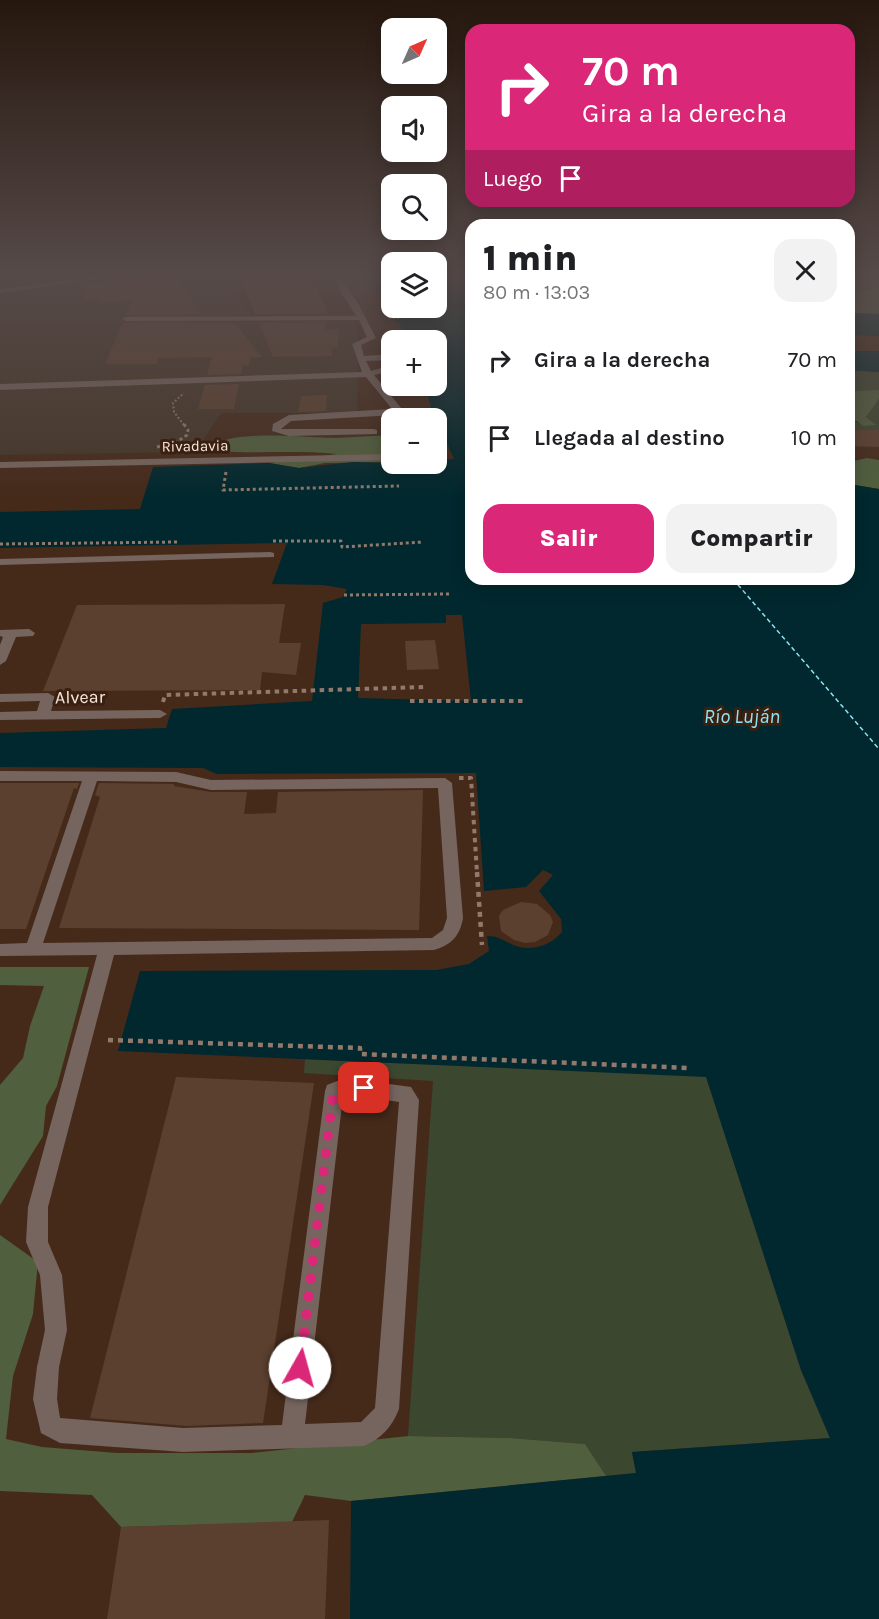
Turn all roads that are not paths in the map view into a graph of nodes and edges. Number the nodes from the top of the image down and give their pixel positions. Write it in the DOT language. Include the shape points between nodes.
graph roads {
  1 [pos="357,348"];
  2 [pos="381,358"];
  3 [pos="360,359"];
  4 [pos="381,371"];
  5 [pos="368,374"];
  6 [pos="0,387"];
  7 [pos="374,432"];
  8 [pos="381,457"];
  9 [pos="0,465"];
  10 [pos="130,471"];
  11 [pos="0,474"];
  12 [pos="270,555"];
  13 [pos="0,562"];
  14 [pos="6,633"];
  15 [pos="29,633"];
  16 [pos="0,661"];
  17 [pos="0,698"];
  18 [pos="160,714"];
  19 [pos="43,715"];
  20 [pos="0,716"];
  21 [pos="0,776"];
  22 [pos="91,777"];
  23 [pos="108,947"];
  24 [pos="33,949"];
  25 [pos="0,950"];
  26 [pos="292,1437"];
  1 -- 3 [label="street"];
  2 -- 3 [label="street"];
  3 -- 5 [label="street"];
  4 -- 5 [label="street"];
  5 -- 6 [label="street"];
  5 -- 7 [label="street" via="392,400 395,412 289,418 276,426 277,431 289,433"];
  8 -- 9 [label="street, Rivadavia"];
  10 -- 11 [label="street"];
  12 -- 13 [label="street"];
  14 -- 15 [label="street"];
  14 -- 16 [label="street"];
  17 -- 19 [label="street" via="48,697"];
  18 -- 19 [label="street, Alvear"];
  19 -- 20 [label="street, Alvear"];
  21 -- 22 [label="street"];
  22 -- 23 [label="street" via="176,777 211,785 445,783 455,918 448,939 434,944"];
  22 -- 24 [label="street"];
  23 -- 24 [label="street"];
  23 -- 26 [label="street" via="38,1207 37,1242 51,1275 56,1330 45,1399 49,1425 60,1431 183,1440"];
  24 -- 25 [label="street"];
  26 -- 26 [label="street" via="364,1434 384,1418 387,1409 410,1103 404,1093 345,1086 334,1091"];
}
